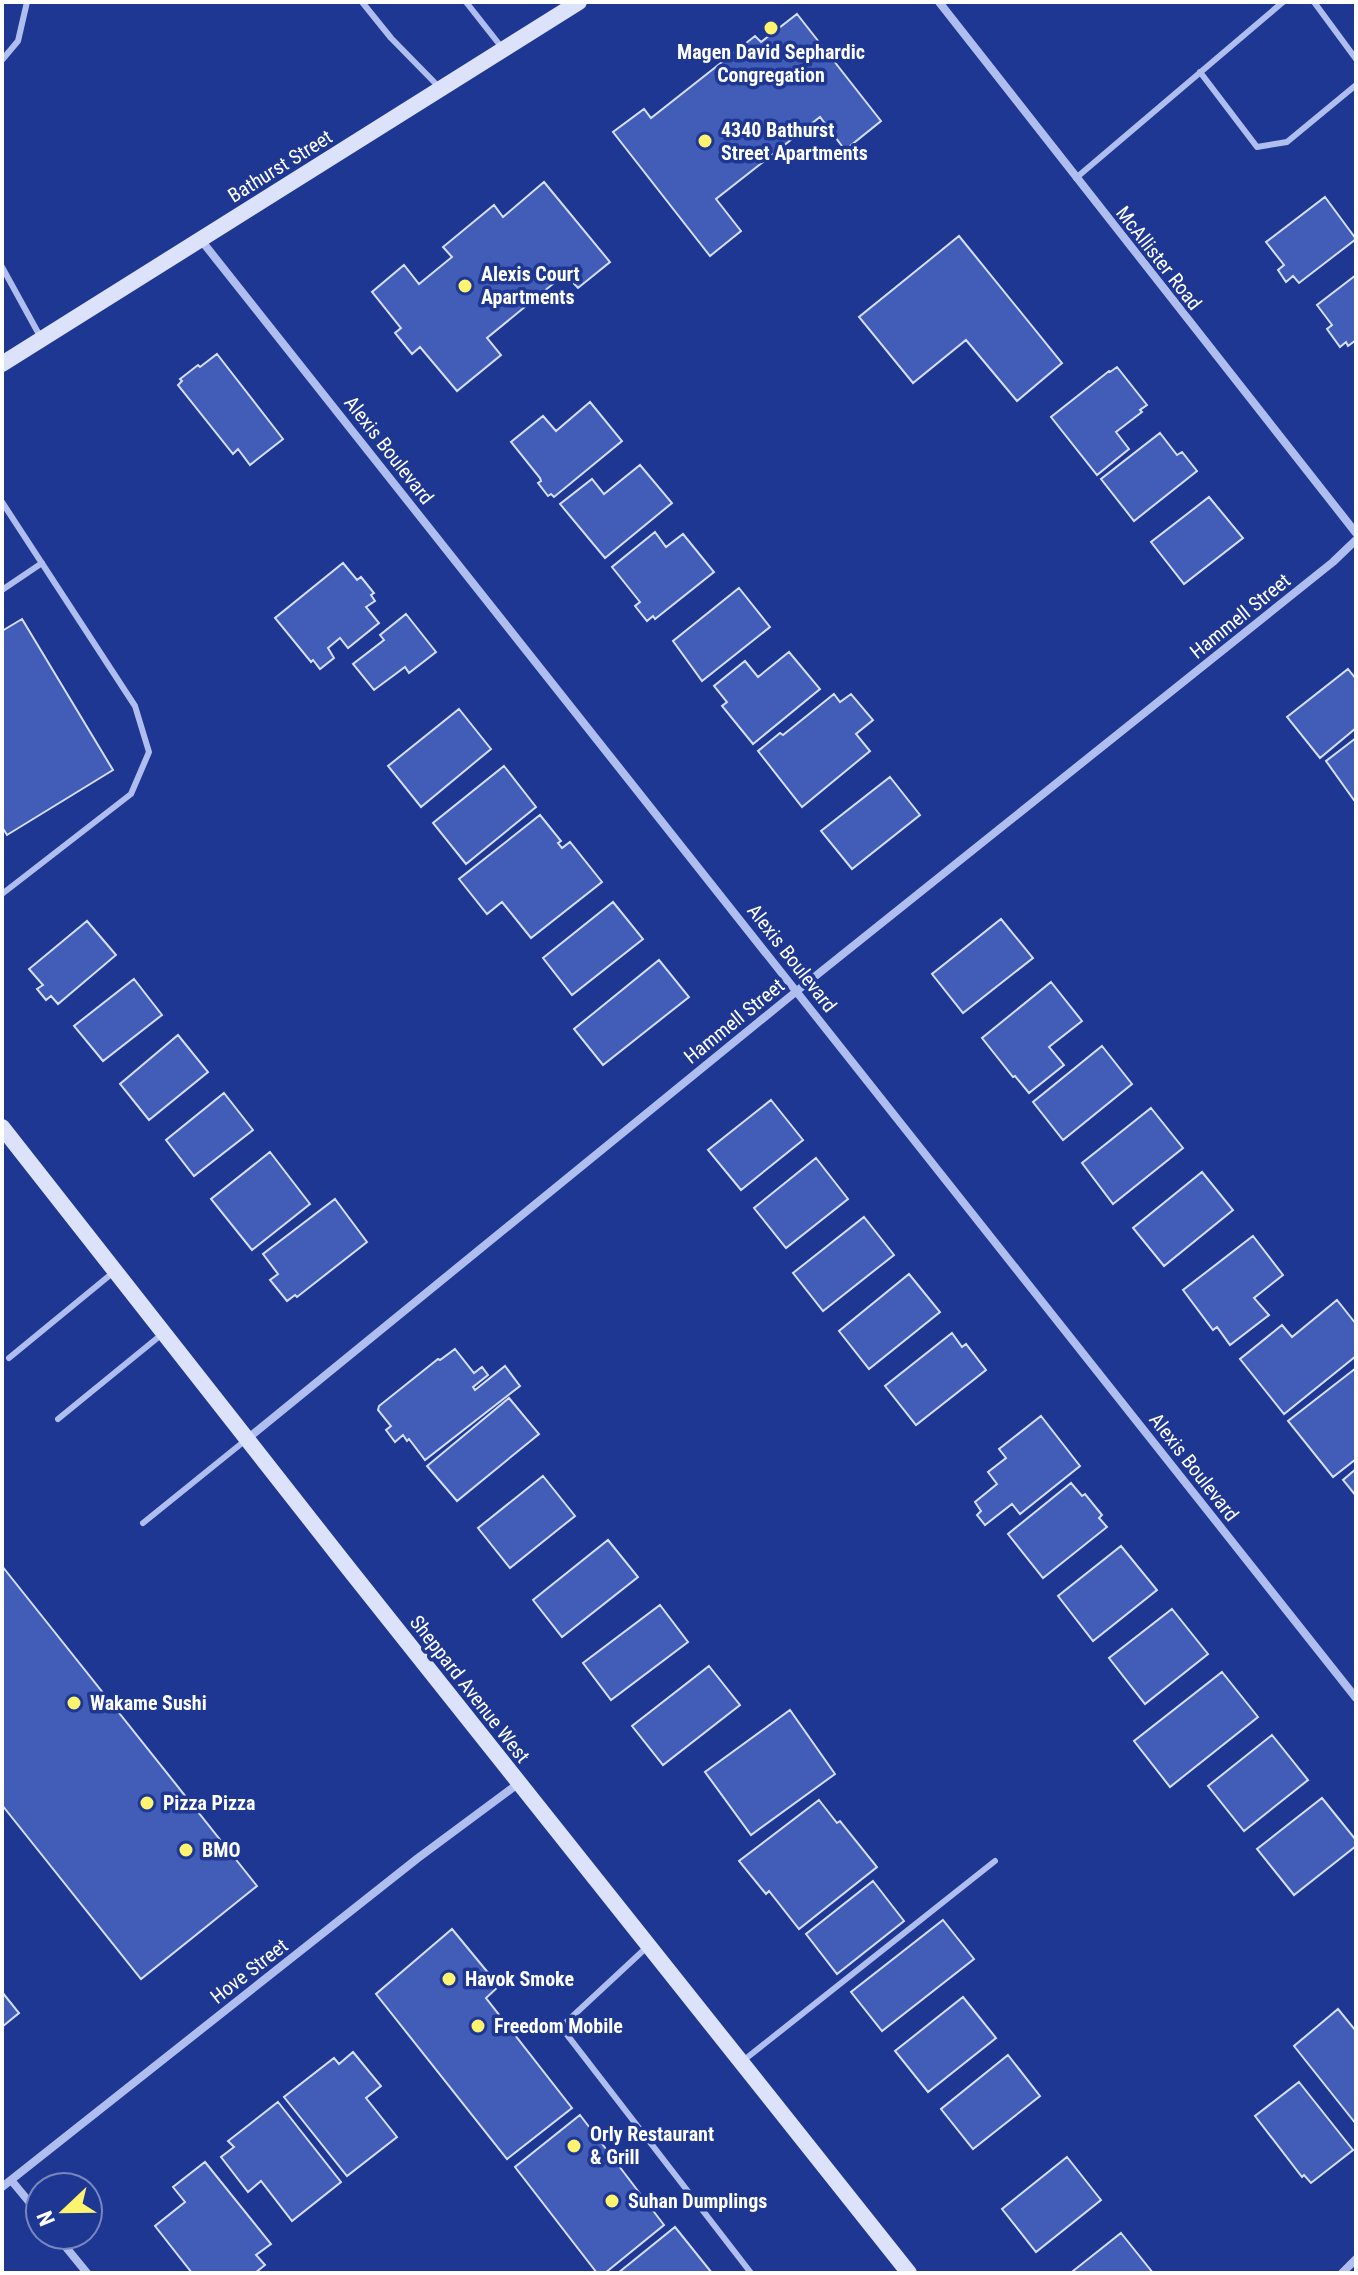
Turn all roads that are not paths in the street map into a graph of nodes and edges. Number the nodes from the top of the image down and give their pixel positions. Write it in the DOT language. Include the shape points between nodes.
graph roads {
  1 [pos="27,2"];
  2 [pos="362,2"];
  3 [pos="466,2"];
  4 [pos="579,2"];
  5 [pos="939,2"];
  6 [pos="1283,2"];
  7 [pos="1314,2"];
  8 [pos="503,50"];
  9 [pos="1356,59"];
  10 [pos="2,60"];
  11 [pos="1200,72"];
  12 [pos="1356,85"];
  13 [pos="442,90"];
  14 [pos="1076,178"];
  15 [pos="201,239"];
  16 [pos="2,267"];
  17 [pos="42,339"];
  18 [pos="2,364"];
  19 [pos="2,502"];
  20 [pos="1356,533"];
  21 [pos="1356,540"];
  22 [pos="42,563"];
  23 [pos="2,590"];
  24 [pos="2,893"];
  25 [pos="798,990"];
  26 [pos="2,1127"];
  27 [pos="115,1271"];
  28 [pos="163,1334"];
  29 [pos="9,1358"];
  30 [pos="58,1419"];
  31 [pos="247,1439"];
  32 [pos="143,1523"];
  33 [pos="1356,1698"];
  34 [pos="519,1783"];
  35 [pos="995,1861"];
  36 [pos="648,1945"];
  37 [pos="741,2063"];
  38 [pos="11,2180"];
  39 [pos="2,2187"];
  40 [pos="24,2196"];
  41 [pos="69,2251"];
  42 [pos="1356,2259"];
  43 [pos="87,2273"];
  44 [pos="751,2273"];
  45 [pos="909,2273"];
  46 [pos="1342,2273"];
  1 -- 10 [label="lane" via="18,41"];
  2 -- 13 [label="lane"];
  3 -- 8 [label="lane"];
  4 -- 8 [label="main road, Bathurst Street"];
  5 -- 14 [label="street, McAllister Road"];
  6 -- 11 [label="lane"];
  7 -- 9 [label="lane"];
  8 -- 13 [label="main road, Bathurst Street"];
  11 -- 12 [label="lane" via="1257,147 1287,142"];
  11 -- 14 [label="lane"];
  13 -- 15 [label="main road, Bathurst Street"];
  14 -- 20 [label="street, McAllister Road"];
  15 -- 17 [label="main road, Bathurst Street"];
  15 -- 25 [label="street, Alexis Boulevard"];
  16 -- 17 [label="lane"];
  17 -- 18 [label="main road, Bathurst Street"];
  19 -- 22 [label="lane"];
  21 -- 25 [label="street, Hammell Street"];
  22 -- 23 [label="lane"];
  22 -- 24 [label="lane" via="135,706 149,752 131,794"];
  25 -- 31 [label="street, Hammell Street"];
  25 -- 33 [label="street, Alexis Boulevard"];
  26 -- 27 [label="main road, Sheppard Avenue West"];
  27 -- 28 [label="main road, Sheppard Avenue West"];
  27 -- 29 [label="lane"];
  28 -- 30 [label="lane"];
  28 -- 31 [label="main road, Sheppard Avenue West"];
  31 -- 32 [label="lane"];
  31 -- 34 [label="main road, Sheppard Avenue West"];
  34 -- 36 [label="main road, Sheppard Avenue West"];
  34 -- 38 [label="street, Hove Street"];
  35 -- 37 [label="lane"];
  36 -- 37 [label="main road, Sheppard Avenue West"];
  36 -- 44 [label="lane" via="561,2027"];
  37 -- 45 [label="main road, Sheppard Avenue West"];
  38 -- 39 [label="street, Hove Street"];
  38 -- 40 [label="street"];
  41 -- 43 [label="street"];
  42 -- 46 [label="street"];
}
